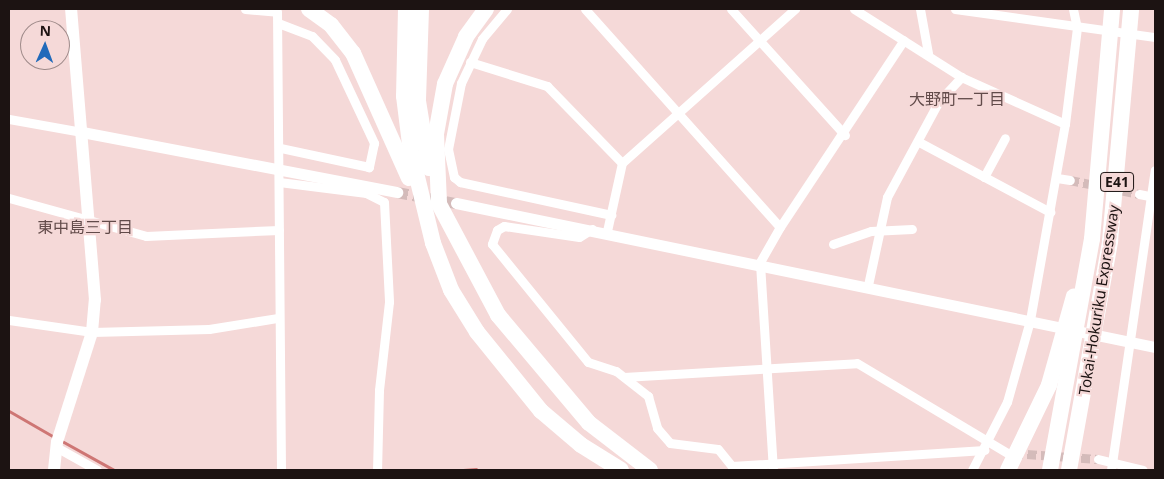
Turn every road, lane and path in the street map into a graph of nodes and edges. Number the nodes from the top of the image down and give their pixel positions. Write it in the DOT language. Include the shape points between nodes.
graph roads {
  1 [pos="71,9"];
  2 [pos="245,9"];
  3 [pos="309,9"];
  4 [pos="406,9"];
  5 [pos="421,9"];
  6 [pos="486,9"];
  7 [pos="507,9"];
  8 [pos="585,9"];
  9 [pos="731,9"];
  10 [pos="795,9"];
  11 [pos="854,9"];
  12 [pos="920,9"];
  13 [pos="955,9"];
  14 [pos="1073,9"];
  15 [pos="1112,9"];
  16 [pos="1131,9"];
  17 [pos="989,12"];
  18 [pos="278,23"];
  19 [pos="1077,28"];
  20 [pos="1155,37"];
  21 [pos="904,40"];
  22 [pos="759,41"];
  23 [pos="928,53"];
  24 [pos="470,62"];
  25 [pos="961,77"];
  26 [pos="677,113"];
  27 [pos="9,119"];
  28 [pos="1065,124"];
  29 [pos="82,132"];
  30 [pos="845,135"];
  31 [pos="1005,138"];
  32 [pos="919,142"];
  33 [pos="280,148"];
  34 [pos="622,163"];
  35 [pos="279,167"];
  36 [pos="1155,170"];
  37 [pos="984,177"];
  38 [pos="1057,178"];
  39 [pos="1070,180"];
  40 [pos="279,182"];
  41 [pos="397,192"];
  42 [pos="1139,194"];
  43 [pos="1154,197"];
  44 [pos="9,198"];
  45 [pos="456,203"];
  46 [pos="439,204"];
  47 [pos="424,212"];
  48 [pos="1050,212"];
  49 [pos="611,215"];
  50 [pos="90,217"];
  51 [pos="780,227"];
  52 [pos="593,229"];
  53 [pos="912,229"];
  54 [pos="279,230"];
  55 [pos="879,231"];
  56 [pos="607,232"];
  57 [pos="833,244"];
  58 [pos="760,262"];
  59 [pos="868,285"];
  60 [pos="278,318"];
  61 [pos="9,320"];
  62 [pos="1030,320"];
  63 [pos="92,332"];
  64 [pos="1131,342"];
  65 [pos="1155,346"];
  66 [pos="1067,352"];
  67 [pos="767,369"];
  68 [pos="624,377"];
  69 [pos="58,441"];
  70 [pos="987,447"];
  71 [pos="1006,452"];
  72 [pos="1098,459"];
  73 [pos="1111,466"];
  74 [pos="773,467"];
  75 [pos="54,470"];
  76 [pos="97,470"];
  77 [pos="281,470"];
  78 [pos="377,470"];
  79 [pos="621,470"];
  80 [pos="650,470"];
  81 [pos="972,470"];
  82 [pos="1008,470"];
  83 [pos="1050,470"];
  84 [pos="1070,470"];
  85 [pos="1144,470"];
  1 -- 29 [label="main road"];
  2 -- 18 [label="street" via="277,12"];
  3 -- 47 [label="highway" via="331,25 353,53"];
  4 -- 47 [label="highway" via="404,96"];
  5 -- 46 [label="highway" via="418,101 425,153"];
  6 -- 46 [label="highway" via="453,62 445,84 435,141"];
  7 -- 24 [label="street"];
  8 -- 26 [label="street"];
  9 -- 22 [label="street"];
  10 -- 22 [label="street"];
  11 -- 21 [label="street"];
  12 -- 23 [label="street"];
  13 -- 17 [label="street"];
  14 -- 19 [label="street"];
  15 -- 66 [label="highway, Tokai-Hokuriku Expressway / E41" via="1104,110 1078,302"];
  16 -- 84 [label="highway, Tokai-Hokuriku Expressway / E41" via="1100,306"];
  17 -- 19 [label="street"];
  18 -- 33 [label="street"];
  18 -- 33 [label="street" via="312,36 335,60 374,143 369,166"];
  19 -- 20 [label="street"];
  19 -- 28 [label="street"];
  21 -- 23 [label="street"];
  21 -- 30 [label="street"];
  22 -- 26 [label="street"];
  22 -- 30 [label="street"];
  23 -- 25 [label="street"];
  24 -- 34 [label="street" via="547,86"];
  24 -- 49 [label="street" via="451,125 449,166 454,177 460,182"];
  25 -- 28 [label="street"];
  25 -- 32 [label="street" via="939,100"];
  26 -- 34 [label="street"];
  26 -- 51 [label="street"];
  27 -- 29 [label="street"];
  28 -- 38 [label="street"];
  29 -- 35 [label="street"];
  29 -- 50 [label="main road"];
  30 -- 51 [label="street"];
  31 -- 37 [label="street"];
  32 -- 37 [label="street"];
  32 -- 55 [label="street" via="905,159 887,197"];
  33 -- 35 [label="street"];
  34 -- 49 [label="street"];
  35 -- 40 [label="street"];
  35 -- 41 [label="street"];
  36 -- 43 [label="street"];
  37 -- 48 [label="street"];
  38 -- 39 [label="street"];
  38 -- 48 [label="street"];
  40 -- 54 [label="street"];
  40 -- 78 [label="street" via="366,193 384,202 389,302 379,390"];
  42 -- 43 [label="street"];
  43 -- 64 [label="street"];
  44 -- 50 [label="street"];
  45 -- 52 [label="street"];
  46 -- 80 [label="highway" via="498,315 589,423"];
  47 -- 79 [label="highway" via="451,290 477,332 560,429"];
  48 -- 62 [label="street"];
  49 -- 56 [label="street"];
  50 -- 54 [label="street" via="146,236"];
  50 -- 63 [label="main road"];
  51 -- 58 [label="street"];
  52 -- 56 [label="street"];
  52 -- 68 [label="street" via="579,237 504,226 496,230 492,244 588,362"];
  53 -- 55 [label="street"];
  54 -- 60 [label="street"];
  55 -- 57 [label="street"];
  55 -- 59 [label="street"];
  56 -- 58 [label="street"];
  58 -- 59 [label="street"];
  58 -- 67 [label="street"];
  59 -- 62 [label="street"];
  60 -- 63 [label="street" via="209,329"];
  60 -- 77 [label="street"];
  61 -- 63 [label="street"];
  62 -- 64 [label="street"];
  62 -- 70 [label="street" via="1007,402"];
  63 -- 69 [label="main road"];
  64 -- 65 [label="street"];
  64 -- 73 [label="street"];
  66 -- 82 [label="highway"];
  66 -- 83 [label="highway, Tokai-Hokuriku Expressway"];
  67 -- 68 [label="street"];
  67 -- 70 [label="street" via="856,363"];
  67 -- 74 [label="street"];
  68 -- 74 [label="street" via="648,396 657,428 670,443 718,449 732,466"];
  69 -- 75 [label="main road"];
  69 -- 76 [label="street"];
  70 -- 71 [label="street"];
  70 -- 74 [label="street"];
  70 -- 81 [label="street"];
  72 -- 73 [label="street"];
  73 -- 85 [label="street"];
}
